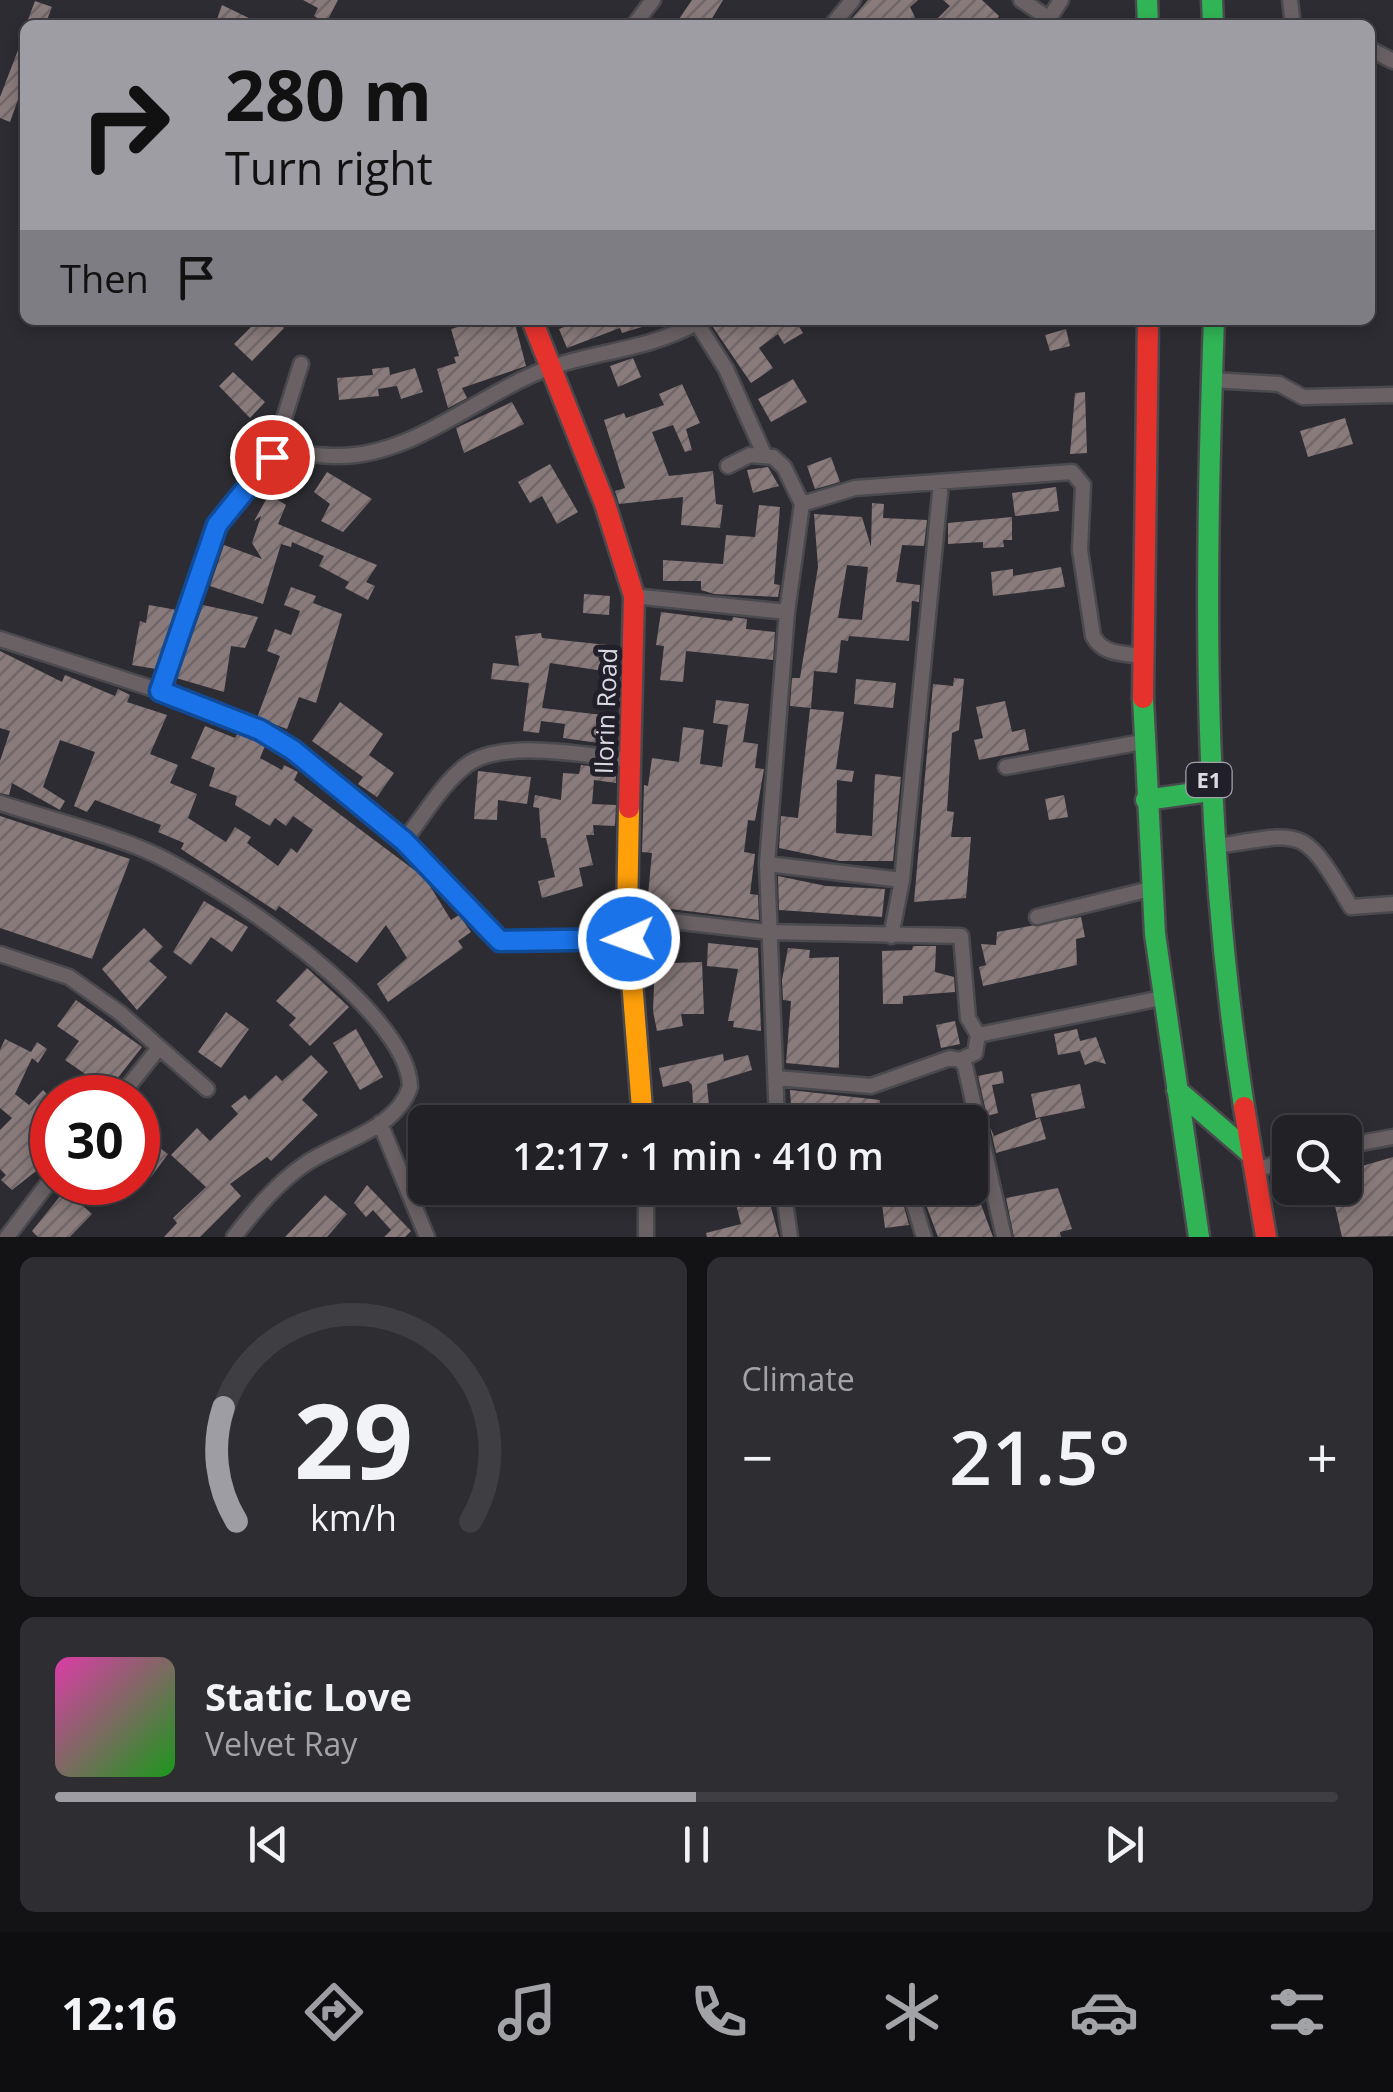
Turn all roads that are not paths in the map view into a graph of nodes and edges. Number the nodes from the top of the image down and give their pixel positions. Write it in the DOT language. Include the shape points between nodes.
graph roads {
  1 [pos="654,0"];
  2 [pos="853,0"];
  3 [pos="1021,0"];
  4 [pos="638,20"];
  5 [pos="836,20"];
  6 [pos="1045,20"];
  7 [pos="534,325"];
  8 [pos="689,325"];
  9 [pos="698,325"];
  10 [pos="1148,325"];
  11 [pos="1214,325"];
  12 [pos="301,364"];
  13 [pos="548,368"];
  14 [pos="1212,380"];
  15 [pos="1393,395"];
  16 [pos="275,450"];
  17 [pos="764,454"];
  18 [pos="728,466"];
  19 [pos="941,483"];
  20 [pos="802,504"];
  21 [pos="633,596"];
  22 [pos="787,612"];
  23 [pos="0,639"];
  24 [pos="1142,656"];
  25 [pos="160,691"];
  26 [pos="1142,742"];
  27 [pos="628,760"];
  28 [pos="1006,768"];
  29 [pos="1209,790"];
  30 [pos="1146,800"];
  31 [pos="0,803"];
  32 [pos="404,841"];
  33 [pos="1213,847"];
  34 [pos="767,864"];
  35 [pos="902,880"];
  36 [pos="1150,889"];
  37 [pos="1393,904"];
  38 [pos="627,916"];
  39 [pos="1037,916"];
  40 [pos="768,932"];
  41 [pos="891,936"];
  42 [pos="629,939"];
  43 [pos="0,954"];
  44 [pos="1162,998"];
  45 [pos="978,1035"];
  46 [pos="158,1049"];
  47 [pos="960,1060"];
  48 [pos="137,1075"];
  49 [pos="776,1078"];
  50 [pos="207,1089"];
  51 [pos="1177,1090"];
  52 [pos="642,1105"];
  53 [pos="776,1105"];
  54 [pos="380,1123"];
  55 [pos="1393,1138"];
  56 [pos="1362,1143"];
  57 [pos="1272,1160"];
  58 [pos="1252,1161"];
  59 [pos="31,1205"];
  60 [pos="646,1205"];
  61 [pos="785,1205"];
  62 [pos="914,1205"];
  63 [pos="7,1237"];
  64 [pos="234,1237"];
  65 [pos="427,1237"];
  66 [pos="646,1237"];
  67 [pos="790,1237"];
  68 [pos="924,1237"];
  69 [pos="1004,1237"];
  70 [pos="1199,1237"];
  71 [pos="1266,1237"];
  1 -- 4 [label="street"];
  2 -- 5 [label="street"];
  3 -- 6 [label="street"];
  7 -- 13 [label="main road, Ilorin Road"];
  8 -- 13 [label="street" via="674,335"];
  9 -- 17 [label="street" via="726,369"];
  10 -- 24 [label="main road"];
  11 -- 14 [label="main road, E1"];
  12 -- 16 [label="street"];
  13 -- 16 [label="street" via="364,454"];
  13 -- 21 [label="main road, Ilorin Road" via="606,504"];
  14 -- 15 [label="street" via="1279,384 1303,397"];
  14 -- 29 [label="main road, E1"];
  16 -- 25 [label="street" via="217,525"];
  17 -- 18 [label="street"];
  17 -- 20 [label="street" via="784,467"];
  19 -- 20 [label="street" via="855,488"];
  19 -- 24 [label="street" via="1072,472 1084,486 1080,550 1093,636 1111,652"];
  19 -- 35 [label="street"];
  20 -- 22 [label="street"];
  21 -- 22 [label="street"];
  21 -- 27 [label="main road, Ilorin Road"];
  22 -- 34 [label="street"];
  23 -- 25 [label="street"];
  24 -- 26 [label="main road"];
  25 -- 32 [label="street" via="293,750"];
  26 -- 28 [label="street"];
  26 -- 30 [label="main road"];
  27 -- 32 [label="street" via="505,752 472,761"];
  27 -- 38 [label="main road, Ilorin Road"];
  29 -- 30 [label="main road"];
  29 -- 33 [label="main road, E1"];
  30 -- 36 [label="main road"];
  31 -- 54 [label="street" via="155,855 311,953 376,1020 410,1078 406,1096"];
  32 -- 42 [label="street" via="500,941"];
  33 -- 37 [label="street" via="1304,838 1351,907"];
  33 -- 58 [label="main road, E1"];
  34 -- 35 [label="street"];
  34 -- 40 [label="street"];
  35 -- 41 [label="street"];
  36 -- 39 [label="street"];
  36 -- 44 [label="main road"];
  38 -- 40 [label="street"];
  38 -- 42 [label="main road, Ilorin Road"];
  40 -- 41 [label="street"];
  40 -- 49 [label="street"];
  41 -- 45 [label="street" via="961,936 968,1018"];
  42 -- 52 [label="main road, Ilorin Road"];
  43 -- 46 [label="street" via="69,977"];
  44 -- 45 [label="street"];
  44 -- 51 [label="main road"];
  45 -- 47 [label="street" via="974,1052"];
  46 -- 48 [label="street"];
  46 -- 50 [label="street"];
  47 -- 49 [label="street" via="871,1086"];
  47 -- 69 [label="street"];
  49 -- 53 [label="street"];
  51 -- 58 [label="main road"];
  51 -- 70 [label="main road"];
  54 -- 64 [label="street" via="306,1163"];
  54 -- 65 [label="street"];
  55 -- 56 [label="street"];
  57 -- 58 [label="street"];
  58 -- 71 [label="main road, E1"];
  59 -- 63 [label="street"];
  60 -- 66 [label="street"];
  61 -- 67 [label="street"];
  62 -- 68 [label="street"];
}
